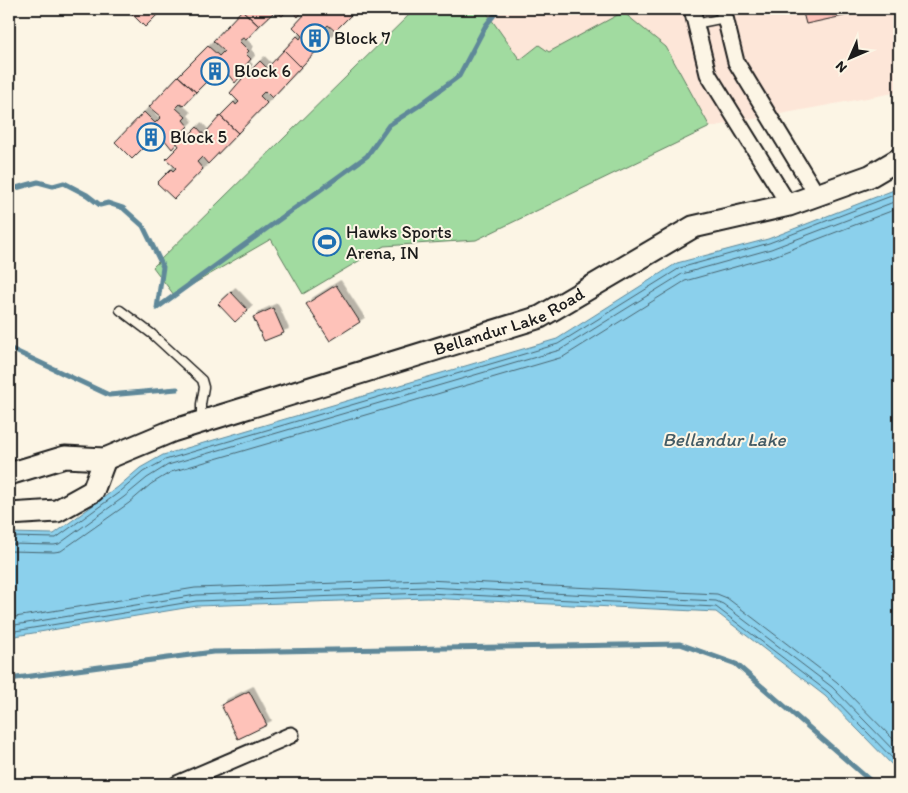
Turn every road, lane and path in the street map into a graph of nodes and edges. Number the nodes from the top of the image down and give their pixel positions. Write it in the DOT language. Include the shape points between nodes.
graph roads {
  1 [pos="724,13"];
  2 [pos="693,16"];
  3 [pos="899,159"];
  4 [pos="817,195"];
  5 [pos="789,205"];
  6 [pos="120,310"];
  7 [pos="201,422"];
  8 [pos="105,459"];
  9 [pos="10,471"];
  10 [pos="9,514"];
  11 [pos="291,735"];
  12 [pos="177,784"];
  1 -- 2 [label="lane"];
  1 -- 4 [label="street" via="736,62"];
  2 -- 5 [label="street" via="708,74"];
  3 -- 4 [label="street, Bellandur Lake Road" via="870,176"];
  4 -- 5 [label="street, Bellandur Lake Road"];
  5 -- 7 [label="street, Bellandur Lake Road" via="693,227 540,318"];
  6 -- 7 [label="lane" via="152,334 202,380"];
  7 -- 8 [label="street, Bellandur Lake Road"];
  8 -- 9 [label="street, Bellandur Lake Road" via="65,457"];
  8 -- 10 [label="street" via="93,491 57,511"];
  11 -- 12 [label="street"];
}
